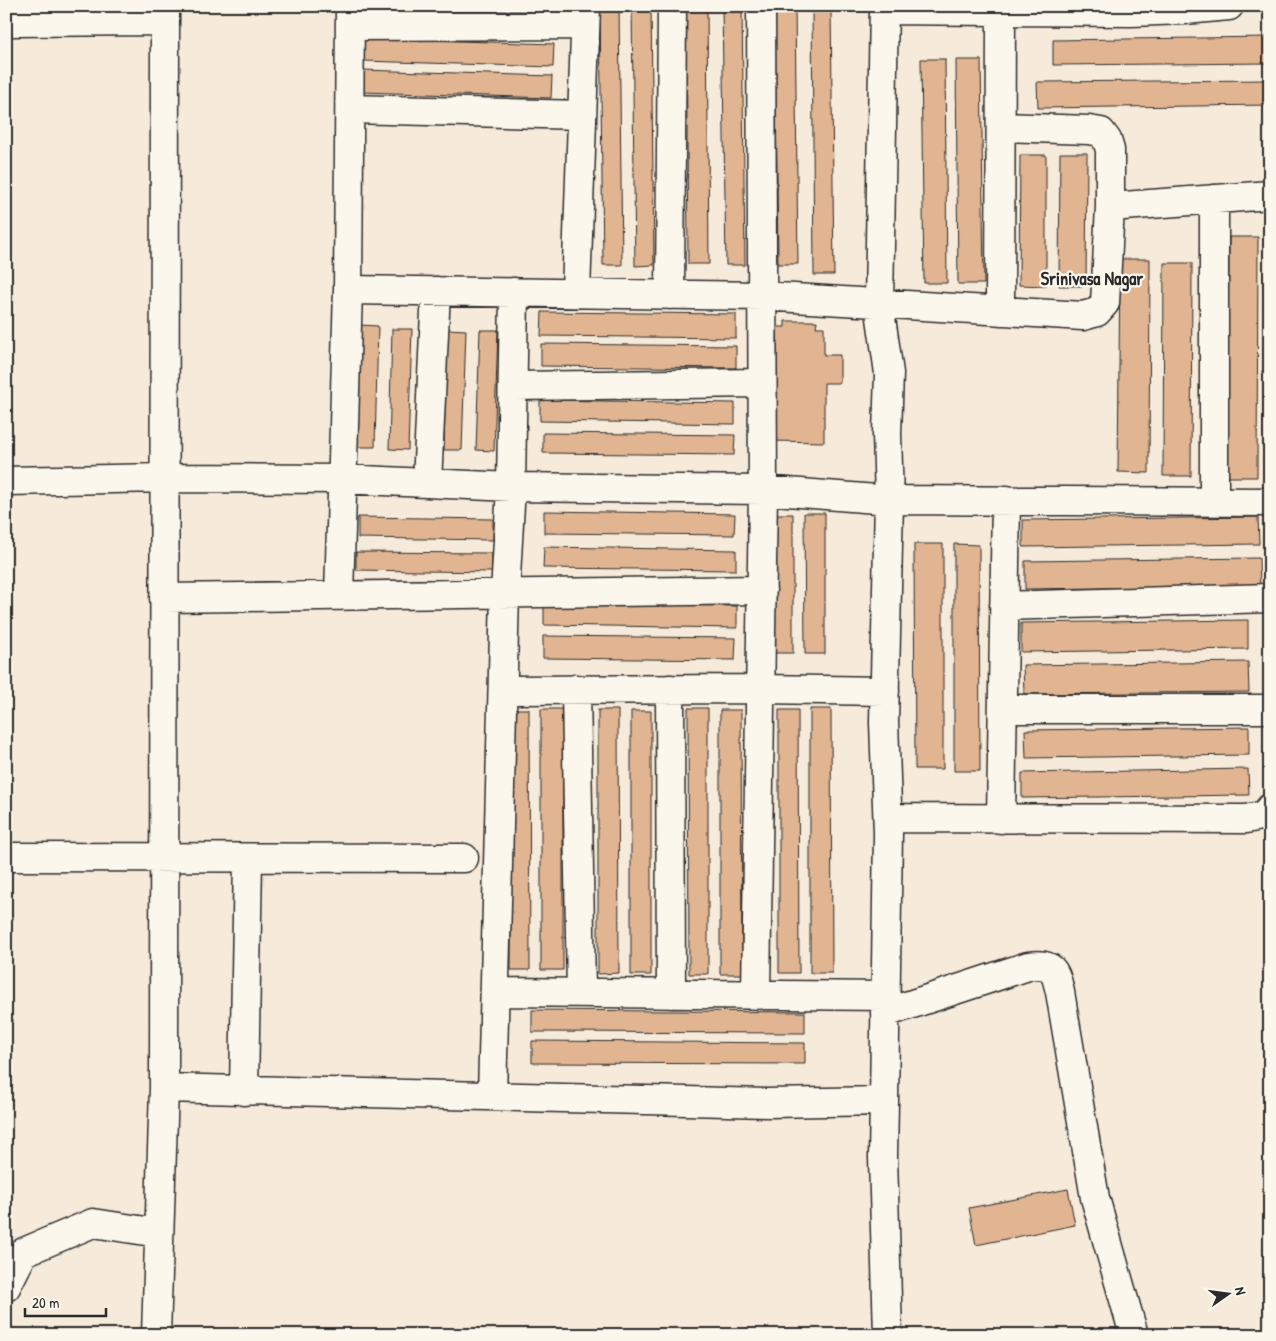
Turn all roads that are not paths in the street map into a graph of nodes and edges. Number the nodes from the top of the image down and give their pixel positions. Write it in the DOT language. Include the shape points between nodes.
graph roads {
  1 [pos="672,6"];
  2 [pos="761,6"];
  3 [pos="1229,6"];
  4 [pos="884,8"];
  5 [pos="1001,12"];
  6 [pos="165,14"];
  7 [pos="350,16"];
  8 [pos="586,16"];
  9 [pos="6,22"];
  10 [pos="350,109"];
  11 [pos="582,115"];
  12 [pos="1001,127"];
  13 [pos="1270,194"];
  14 [pos="1214,199"];
  15 [pos="1110,207"];
  16 [pos="348,290"];
  17 [pos="436,291"];
  18 [pos="514,292"];
  19 [pos="576,292"];
  20 [pos="670,294"];
  21 [pos="762,296"];
  22 [pos="879,304"];
  23 [pos="1000,311"];
  24 [pos="762,383"];
  25 [pos="513,386"];
  26 [pos="164,478"];
  27 [pos="342,479"];
  28 [pos="6,480"];
  29 [pos="427,483"];
  30 [pos="511,487"];
  31 [pos="763,490"];
  32 [pos="888,500"];
  33 [pos="1006,500"];
  34 [pos="1214,501"];
  35 [pos="1270,502"];
  36 [pos="762,590"];
  37 [pos="505,594"];
  38 [pos="339,595"];
  39 [pos="164,598"];
  40 [pos="1270,598"];
  41 [pos="1004,606"];
  42 [pos="670,689"];
  43 [pos="761,689"];
  44 [pos="503,690"];
  45 [pos="576,690"];
  46 [pos="885,691"];
  47 [pos="1270,709"];
  48 [pos="1003,710"];
  49 [pos="1270,808"];
  50 [pos="888,818"];
  51 [pos="1001,819"];
  52 [pos="6,857"];
  53 [pos="164,857"];
  54 [pos="248,858"];
  55 [pos="464,858"];
  56 [pos="495,992"];
  57 [pos="581,992"];
  58 [pos="671,994"];
  59 [pos="756,995"];
  60 [pos="886,1005"];
  61 [pos="164,1088"];
  62 [pos="244,1091"];
  63 [pos="492,1096"];
  64 [pos="884,1101"];
  65 [pos="159,1233"];
  66 [pos="6,1287"];
  67 [pos="156,1335"];
  68 [pos="888,1335"];
  69 [pos="1134,1335"];
  1 -- 20 [label="street"];
  2 -- 21 [label="street"];
  3 -- 5 [label="street" via="1132,12"];
  4 -- 5 [label="street"];
  4 -- 22 [label="street"];
  5 -- 12 [label="street"];
  6 -- 9 [label="street"];
  6 -- 26 [label="street"];
  7 -- 8 [label="street"];
  7 -- 10 [label="street"];
  8 -- 11 [label="street"];
  10 -- 11 [label="street"];
  10 -- 16 [label="street"];
  11 -- 19 [label="street"];
  12 -- 15 [label="street" via="1101,132 1110,150"];
  12 -- 23 [label="street"];
  13 -- 14 [label="street"];
  14 -- 15 [label="street"];
  14 -- 34 [label="street"];
  15 -- 23 [label="street" via="1105,303 1096,312 1083,316"];
  16 -- 17 [label="street"];
  16 -- 27 [label="street"];
  17 -- 18 [label="street"];
  17 -- 29 [label="street"];
  18 -- 19 [label="street"];
  18 -- 25 [label="street"];
  19 -- 20 [label="street"];
  20 -- 21 [label="street"];
  21 -- 22 [label="street"];
  21 -- 24 [label="street"];
  22 -- 23 [label="street"];
  22 -- 32 [label="street" via="889,373"];
  24 -- 25 [label="street"];
  24 -- 31 [label="street"];
  25 -- 30 [label="street"];
  26 -- 27 [label="street"];
  26 -- 28 [label="street"];
  26 -- 39 [label="street"];
  27 -- 29 [label="street"];
  27 -- 38 [label="street"];
  29 -- 30 [label="street"];
  30 -- 31 [label="street"];
  30 -- 37 [label="street"];
  31 -- 32 [label="street"];
  31 -- 36 [label="street"];
  32 -- 33 [label="street"];
  32 -- 46 [label="street"];
  33 -- 34 [label="street"];
  33 -- 41 [label="street"];
  34 -- 35 [label="street"];
  36 -- 37 [label="street"];
  36 -- 43 [label="street"];
  37 -- 38 [label="street"];
  37 -- 44 [label="street"];
  38 -- 39 [label="street"];
  39 -- 53 [label="street"];
  40 -- 41 [label="street"];
  41 -- 48 [label="street"];
  42 -- 43 [label="street"];
  42 -- 45 [label="street"];
  42 -- 58 [label="street"];
  43 -- 46 [label="street"];
  43 -- 59 [label="street"];
  44 -- 45 [label="street"];
  44 -- 56 [label="street"];
  45 -- 57 [label="street"];
  46 -- 50 [label="street"];
  47 -- 48 [label="street"];
  48 -- 51 [label="street"];
  49 -- 51 [label="street" via="1265,815 1246,820"];
  50 -- 51 [label="street"];
  50 -- 60 [label="street"];
  52 -- 53 [label="street"];
  53 -- 54 [label="street"];
  53 -- 61 [label="street"];
  54 -- 55 [label="street"];
  54 -- 62 [label="street"];
  56 -- 57 [label="street"];
  56 -- 63 [label="street"];
  57 -- 58 [label="street"];
  58 -- 59 [label="street"];
  59 -- 60 [label="street"];
  60 -- 64 [label="street"];
  60 -- 69 [label="street" via="1028,966 1040,964 1050,967 1060,992 1095,1198"];
  61 -- 62 [label="street"];
  61 -- 65 [label="street"];
  62 -- 63 [label="street"];
  63 -- 64 [label="street" via="768,1103"];
  64 -- 68 [label="street"];
  65 -- 66 [label="street" via="92,1224 24,1252"];
  65 -- 67 [label="street"];
}
